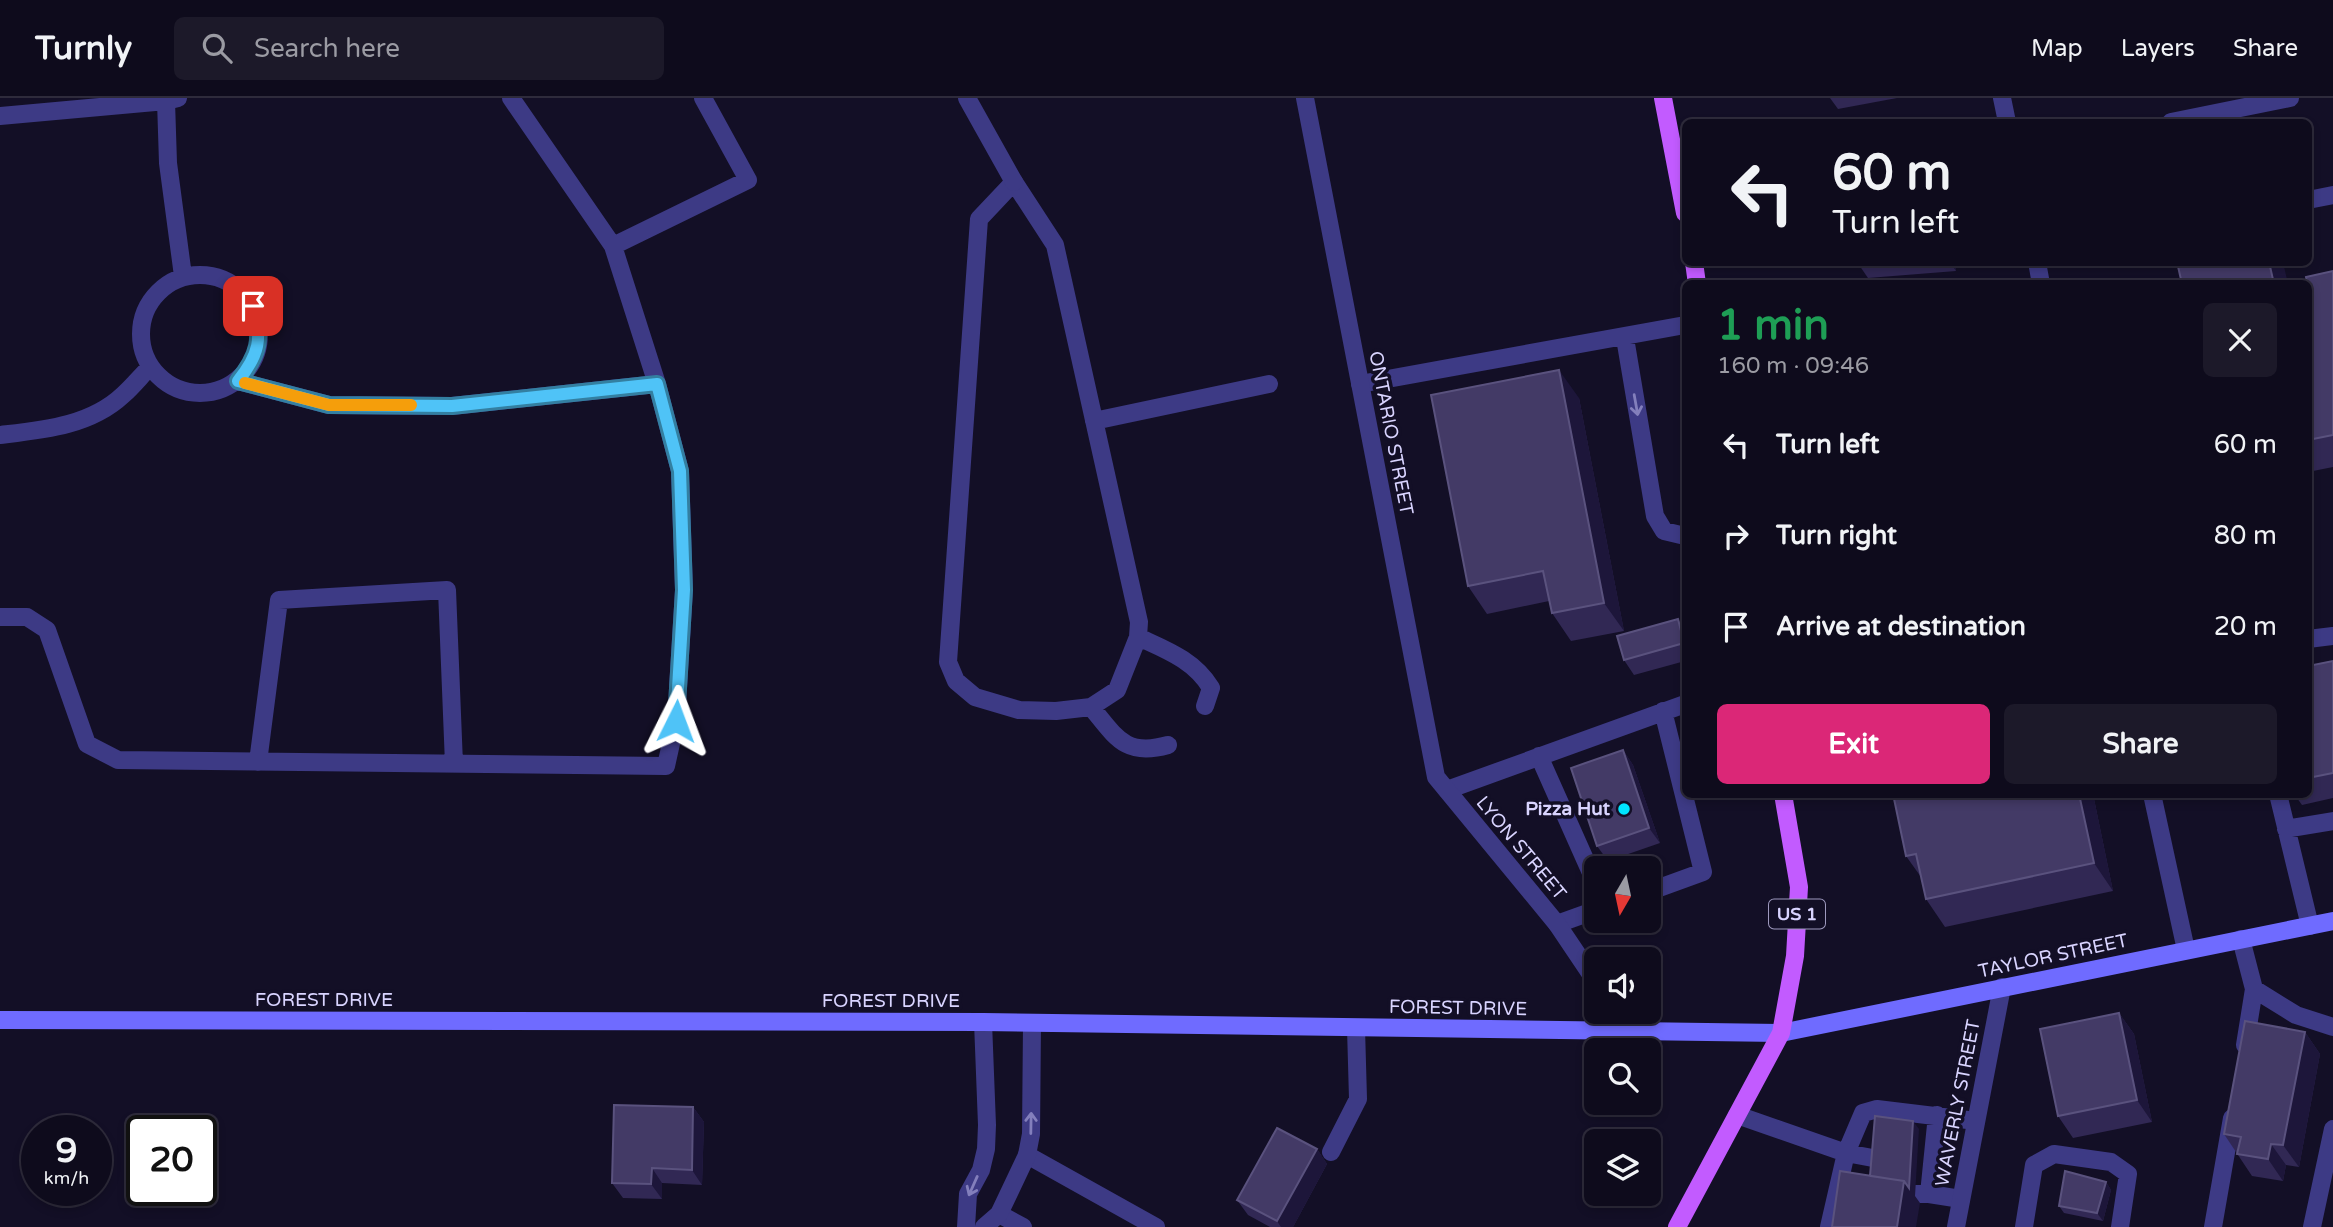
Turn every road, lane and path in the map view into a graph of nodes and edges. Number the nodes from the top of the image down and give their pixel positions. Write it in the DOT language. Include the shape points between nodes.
graph roads {
  1 [pos="511,98"];
  2 [pos="703,98"];
  3 [pos="967,98"];
  4 [pos="1305,98"];
  5 [pos="1664,98"];
  6 [pos="2002,98"];
  7 [pos="2290,98"];
  8 [pos="170,99"];
  9 [pos="0,116"];
  10 [pos="2006,119"];
  11 [pos="2186,119"];
  12 [pos="1014,182"];
  13 [pos="1682,192"];
  14 [pos="2333,195"];
  15 [pos="2312,199"];
  16 [pos="613,246"];
  17 [pos="183,276"];
  18 [pos="1682,326"];
  19 [pos="1625,338"];
  20 [pos="150,367"];
  21 [pos="238,381"];
  22 [pos="657,384"];
  23 [pos="1269,384"];
  24 [pos="1360,384"];
  25 [pos="1094,421"];
  26 [pos="0,435"];
  27 [pos="1682,536"];
  28 [pos="0,617"];
  29 [pos="2333,636"];
  30 [pos="1138,637"];
  31 [pos="2312,639"];
  32 [pos="1682,705"];
  33 [pos="1205,706"];
  34 [pos="1091,707"];
  35 [pos="1663,712"];
  36 [pos="1168,745"];
  37 [pos="1539,756"];
  38 [pos="258,762"];
  39 [pos="454,764"];
  40 [pos="1441,783"];
  41 [pos="1682,788"];
  42 [pos="1684,798"];
  43 [pos="1784,798"];
  44 [pos="2153,798"];
  45 [pos="2279,798"];
  46 [pos="2333,821"];
  47 [pos="2286,829"];
  48 [pos="1584,857"];
  49 [pos="1661,887"];
  50 [pos="1584,914"];
  51 [pos="2333,921"];
  52 [pos="1557,924"];
  53 [pos="2310,926"];
  54 [pos="2241,939"];
  55 [pos="2186,950"];
  56 [pos="1584,964"];
  57 [pos="2002,987"];
  58 [pos="2255,989"];
  59 [pos="0,1020"];
  60 [pos="983,1022"];
  61 [pos="1032,1023"];
  62 [pos="1624,1024"];
  63 [pos="2333,1027"];
  64 [pos="1356,1028"];
  65 [pos="1630,1032"];
  66 [pos="1781,1033"];
  67 [pos="2241,1068"];
  68 [pos="2236,1095"];
  69 [pos="1737,1115"];
  70 [pos="1937,1115"];
  71 [pos="1976,1121"];
  72 [pos="2333,1129"];
  73 [pos="1331,1152"];
  74 [pos="1846,1153"];
  75 [pos="1027,1155"];
  76 [pos="1878,1159"];
  77 [pos="1961,1199"];
  78 [pos="999,1214"];
  79 [pos="966,1227"];
  80 [pos="984,1227"];
  81 [pos="1023,1227"];
  82 [pos="1156,1227"];
  83 [pos="1677,1227"];
  84 [pos="1829,1227"];
  85 [pos="1956,1227"];
  86 [pos="2024,1227"];
  87 [pos="2120,1227"];
  88 [pos="2213,1227"];
  89 [pos="2312,1227"];
  1 -- 16 [label="street"];
  2 -- 16 [label="street" via="748,180"];
  3 -- 12 [label="street"];
  4 -- 24 [label="street, ONTARIO STREET"];
  5 -- 13 [label="main road"];
  6 -- 10 [label="street"];
  7 -- 11 [label="street"];
  8 -- 9 [label="street"];
  8 -- 17 [label="street" via="167,163"];
  12 -- 25 [label="street" via="1055,245"];
  12 -- 34 [label="street" via="979,219 948,662 956,681 975,697 1019,710"];
  14 -- 15 [label="street"];
  16 -- 22 [label="street"];
  17 -- 20 [label="street" via="166,284 143,313 142,350"];
  17 -- 21 [label="street" via="223,279 241,290 253,306 258,346"];
  18 -- 19 [label="street"];
  19 -- 24 [label="street"];
  19 -- 27 [label="street, one-way" via="1655,516 1664,531"];
  20 -- 21 [label="street" via="178,390 199,394"];
  20 -- 26 [label="street" via="122,396 94,414 52,429"];
  21 -- 22 [label="street" via="329,405 452,406"];
  22 -- 39 [label="street" via="680,471 684,590 676,721 666,766"];
  23 -- 25 [label="street"];
  24 -- 40 [label="street, ONTARIO STREET"];
  25 -- 30 [label="street" via="1139,622"];
  28 -- 38 [label="street" via="27,617 47,630 87,744 118,760"];
  29 -- 31 [label="street"];
  30 -- 33 [label="street" via="1187,660 1203,675 1211,688"];
  30 -- 34 [label="street" via="1117,690"];
  32 -- 35 [label="street"];
  34 -- 36 [label="street" via="1121,743 1149,751"];
  35 -- 37 [label="street"];
  35 -- 41 [label="street"];
  37 -- 40 [label="street"];
  37 -- 48 [label="street"];
  38 -- 39 [label="street"];
  38 -- 39 [label="street" via="279,600 447,590"];
  40 -- 52 [label="street, LYON STREET"];
  42 -- 49 [label="street" via="1703,872"];
  43 -- 66 [label="main road, US 1" via="1799,887 1795,956"];
  44 -- 55 [label="street"];
  45 -- 47 [label="street"];
  46 -- 47 [label="street"];
  47 -- 53 [label="street"];
  50 -- 52 [label="street"];
  51 -- 53 [label="main road, TAYLOR STREET"];
  52 -- 56 [label="street, LYON STREET"];
  53 -- 54 [label="main road, TAYLOR STREET"];
  54 -- 55 [label="main road, TAYLOR STREET"];
  54 -- 58 [label="street"];
  55 -- 57 [label="main road, TAYLOR STREET"];
  57 -- 66 [label="main road, TAYLOR STREET"];
  57 -- 71 [label="street, WAVERLY STREET"];
  58 -- 63 [label="street" via="2296,1015"];
  58 -- 67 [label="street"];
  59 -- 60 [label="main road, FOREST DRIVE"];
  60 -- 61 [label="main road, FOREST DRIVE"];
  60 -- 79 [label="street, one-way" via="986,1149 968,1194"];
  61 -- 64 [label="main road, FOREST DRIVE"];
  75 -- 61 [label="street, one-way"];
  62 -- 65 [label="street"];
  64 -- 65 [label="main road, FOREST DRIVE"];
  64 -- 73 [label="street" via="1358,1099"];
  65 -- 66 [label="main road, FOREST DRIVE"];
  66 -- 69 [label="main road, US 1"];
  68 -- 88 [label="street"];
  69 -- 74 [label="street"];
  69 -- 83 [label="main road, US 1"];
  70 -- 71 [label="street"];
  70 -- 74 [label="street" via="1877,1109 1863,1113"];
  70 -- 77 [label="street" via="1922,1194"];
  71 -- 77 [label="street, WAVERLY STREET"];
  72 -- 89 [label="street"];
  74 -- 76 [label="street"];
  74 -- 84 [label="street" via="1845,1184"];
  75 -- 78 [label="street"];
  75 -- 82 [label="street"];
  77 -- 85 [label="street, WAVERLY STREET"];
  78 -- 80 [label="street"];
  78 -- 81 [label="street"];
  86 -- 87 [label="street" via="2034,1165 2054,1154 2111,1162 2128,1174"];
}
